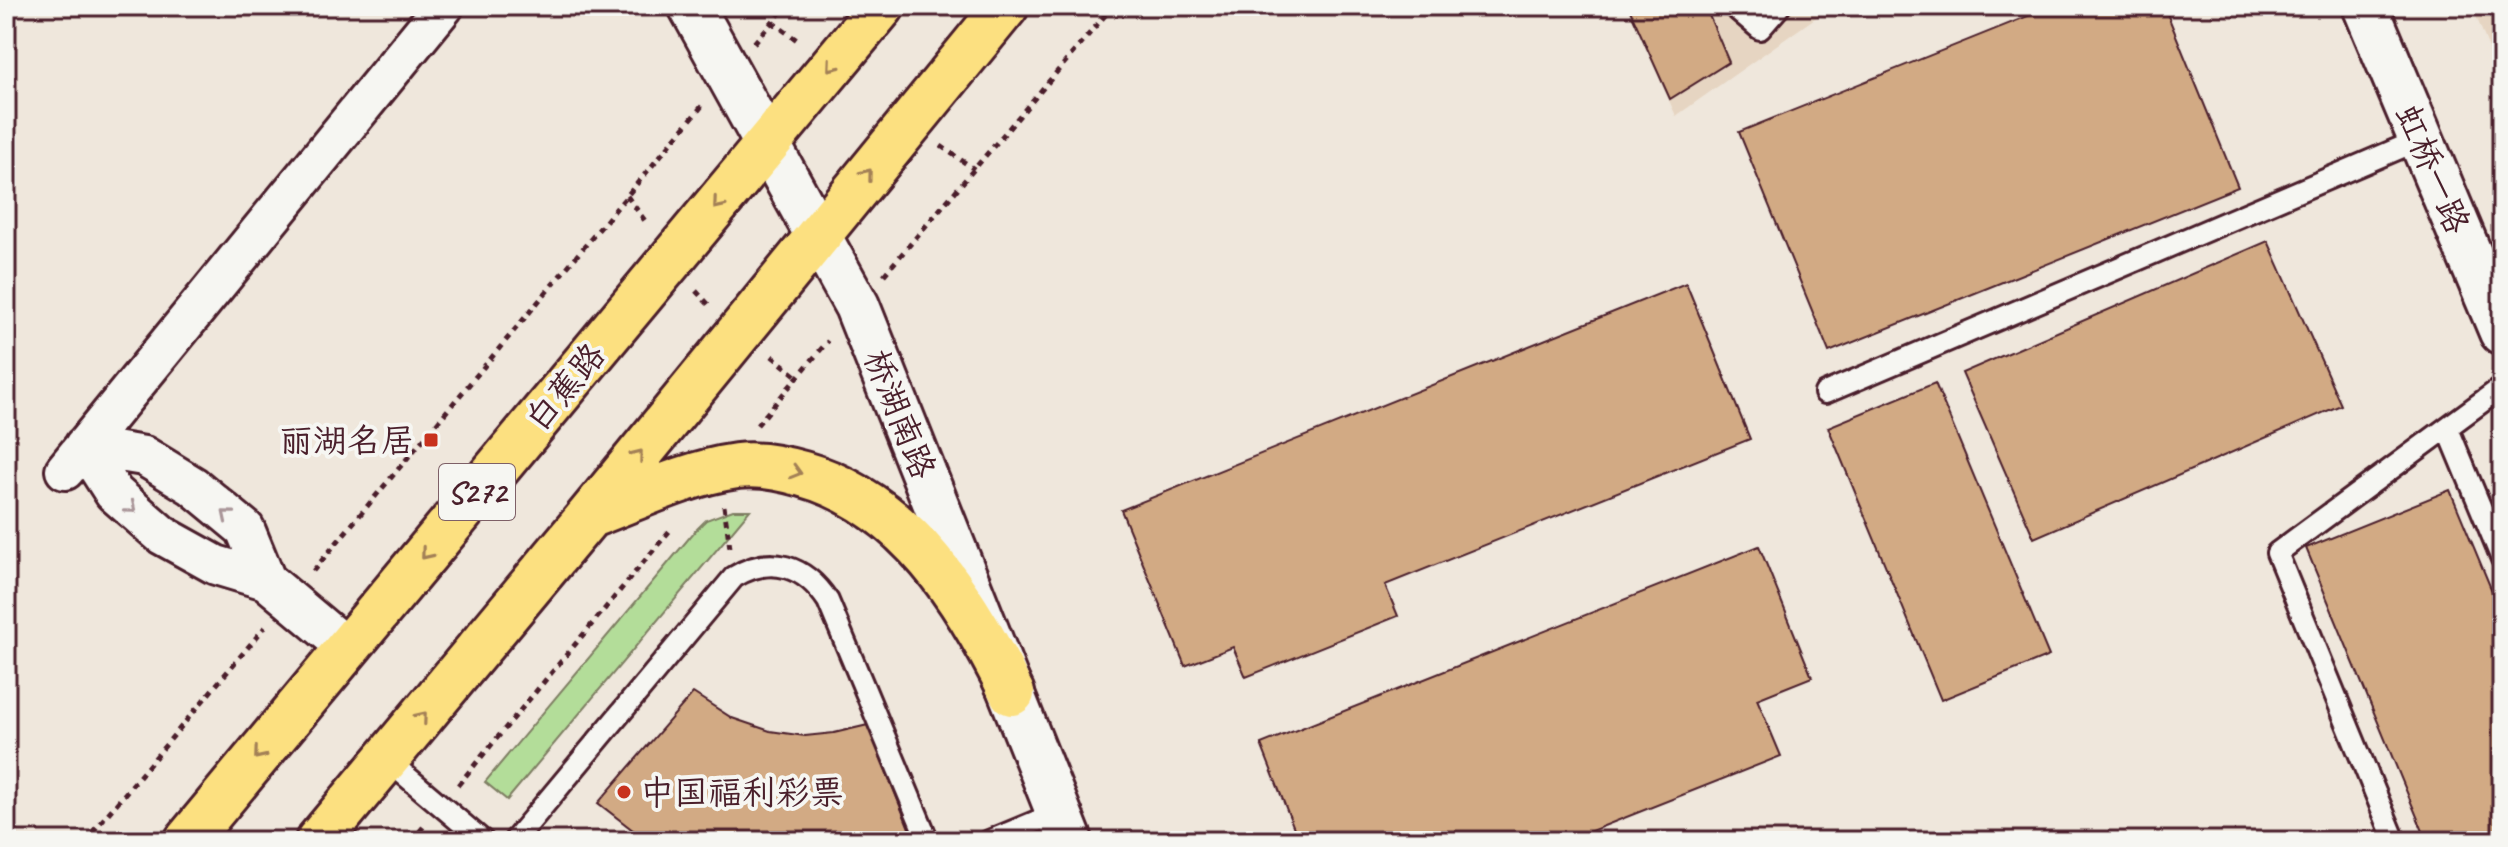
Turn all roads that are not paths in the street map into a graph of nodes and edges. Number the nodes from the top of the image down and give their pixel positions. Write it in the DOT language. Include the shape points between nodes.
graph roads {
  1 [pos="444,6"];
  2 [pos="691,6"];
  3 [pos="882,6"];
  4 [pos="1006,6"];
  5 [pos="1733,6"];
  6 [pos="1780,6"];
  7 [pos="2365,6"];
  8 [pos="2421,139"];
  9 [pos="768,144"];
  10 [pos="818,235"];
  11 [pos="2502,332"];
  12 [pos="2502,387"];
  13 [pos="1825,393"];
  14 [pos="2448,429"];
  15 [pos="75,458"];
  16 [pos="589,516"];
  17 [pos="2502,559"];
  18 [pos="278,589"];
  19 [pos="347,648"];
  20 [pos="1012,693"];
  21 [pos="386,759"];
  22 [pos="1064,826"];
  23 [pos="187,841"];
  24 [pos="318,841"];
  25 [pos="483,841"];
  26 [pos="514,841"];
  27 [pos="928,841"];
  28 [pos="989,841"];
  29 [pos="2395,841"];
  1 -- 15 [label="street"];
  2 -- 9 [label="street, 桥湖南路"];
  3 -- 9 [label="main road, 白蕉路 / S272, one-way"];
  10 -- 4 [label="main road, one-way"];
  5 -- 6 [label="lane" via="1760,29"];
  7 -- 8 [label="street, 虹桥一路"];
  8 -- 11 [label="street, 虹桥一路"];
  8 -- 13 [label="lane"];
  9 -- 10 [label="street, 桥湖南路"];
  9 -- 19 [label="main road, 白蕉路 / S272, one-way"];
  16 -- 10 [label="main road, one-way"];
  10 -- 20 [label="street, 桥湖南路" via="857,306"];
  12 -- 14 [label="lane"];
  14 -- 17 [label="lane"];
  14 -- 29 [label="lane" via="2277,553"];
  15 -- 18 [label="street, one-way" via="162,535 216,565"];
  18 -- 15 [label="street, one-way" via="245,529 193,486 144,456"];
  16 -- 20 [label="main road, one-way" via="700,474 740,465 779,467 827,480 878,510 921,548 957,594"];
  21 -- 16 [label="main road, one-way"];
  18 -- 19 [label="street"];
  19 -- 23 [label="main road, 白蕉路 / S272, one-way"];
  20 -- 22 [label="street, 桥湖南路"];
  21 -- 24 [label="main road"];
  21 -- 25 [label="lane"];
  22 -- 28 [label="lane"];
  26 -- 27 [label="lane" via="734,577 772,564 812,580 828,601"];
}
